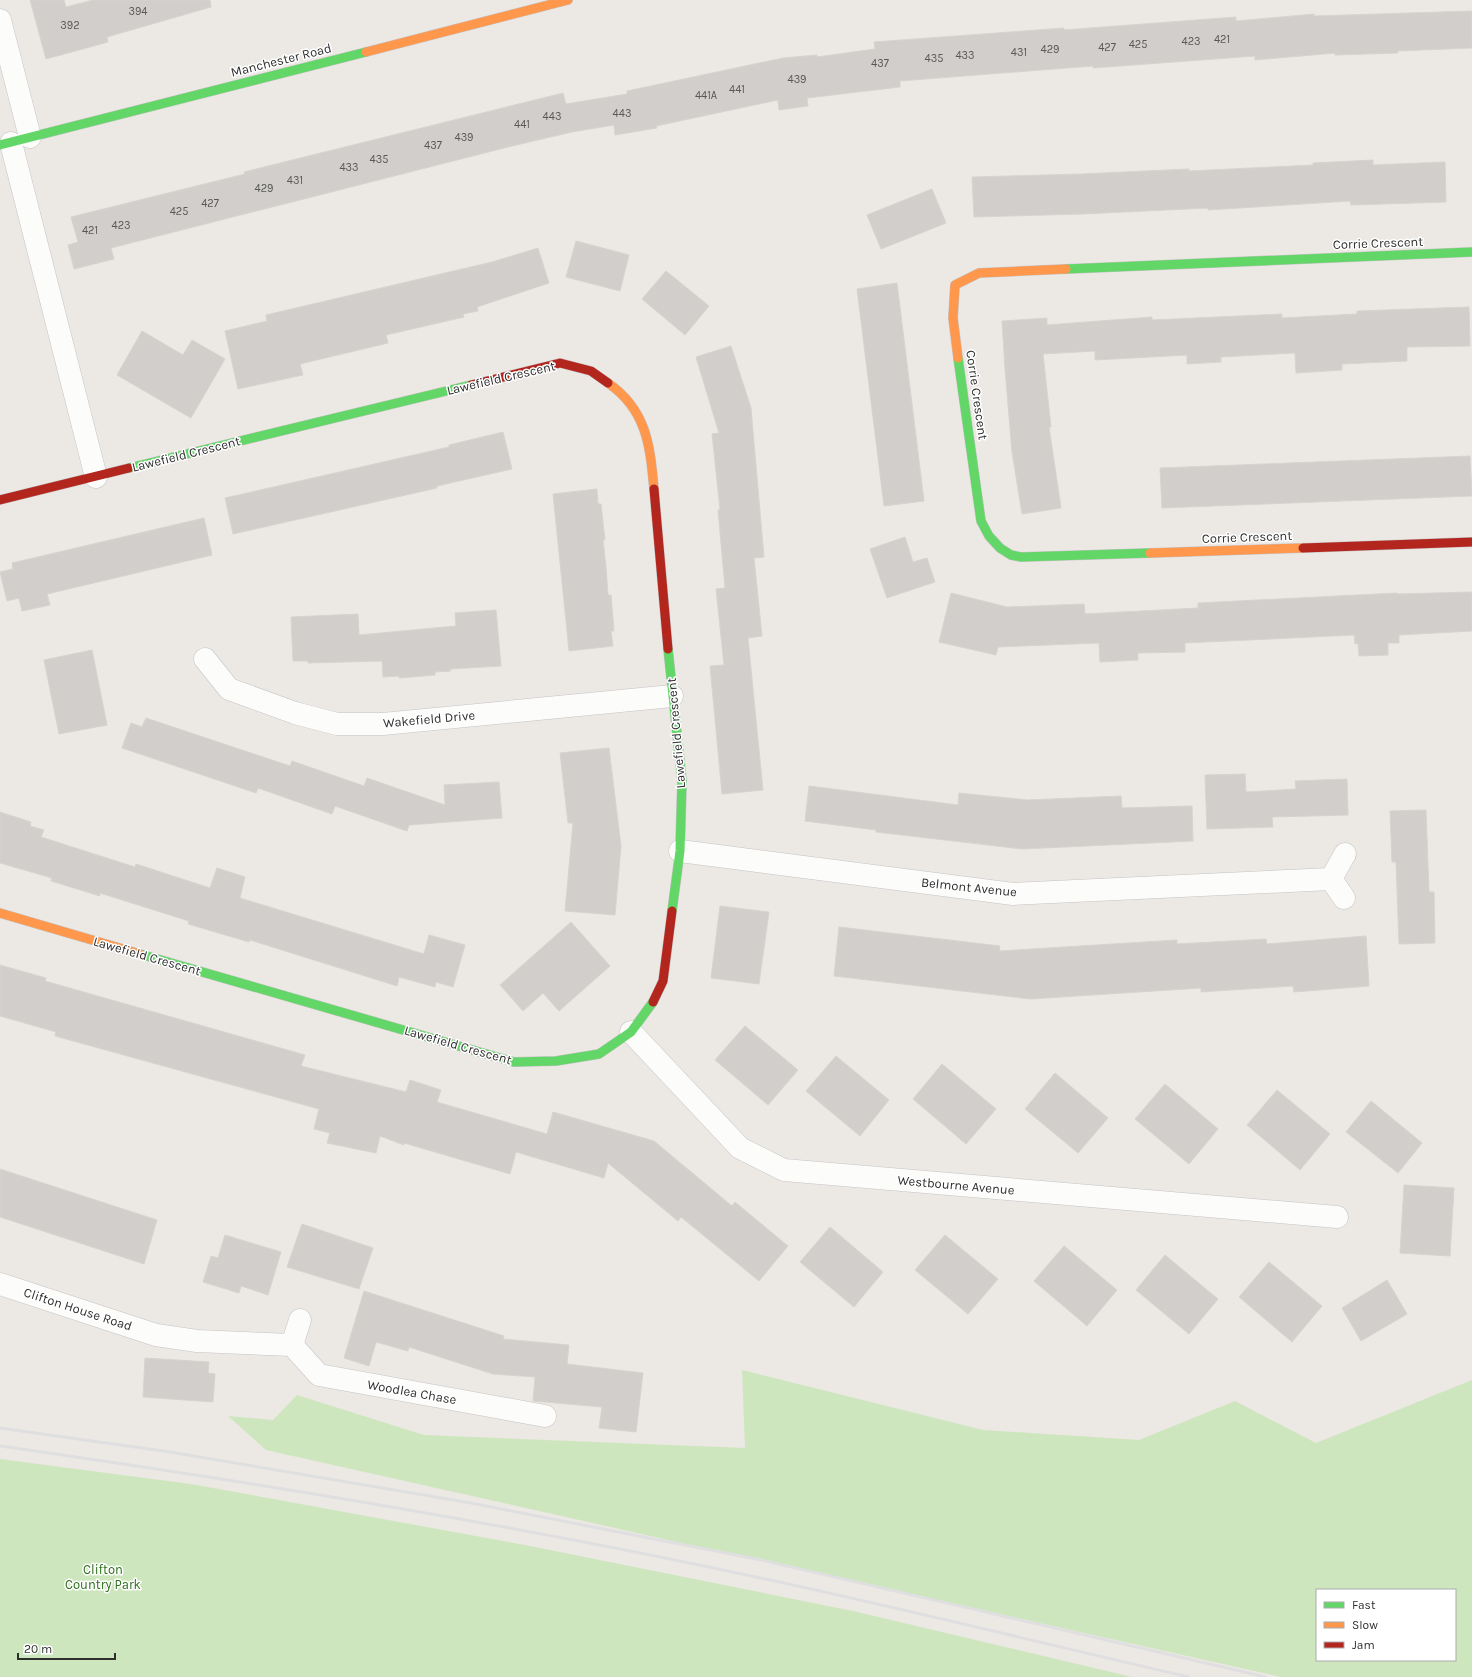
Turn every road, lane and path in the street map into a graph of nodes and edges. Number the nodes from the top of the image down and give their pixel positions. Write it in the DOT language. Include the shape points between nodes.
graph roads {
  1 [pos="568,0"];
  2 [pos="0,20"];
  3 [pos="14,142"];
  4 [pos="1472,252"];
  5 [pos="96,477"];
  6 [pos="0,500"];
  7 [pos="1472,542"];
  8 [pos="205,659"];
  9 [pos="672,696"];
  10 [pos="680,851"];
  11 [pos="1345,854"];
  12 [pos="1331,879"];
  13 [pos="1344,898"];
  14 [pos="0,913"];
  15 [pos="631,1032"];
  16 [pos="1337,1217"];
  17 [pos="0,1284"];
  18 [pos="300,1320"];
  19 [pos="292,1345"];
  20 [pos="545,1416"];
  1 -- 3 [label="street, Manchester Road"];
  2 -- 3 [label="street"];
  3 -- 5 [label="street"];
  4 -- 7 [label="street, Corrie Crescent" via="979,273 955,285 953,318 981,521 995,544 1009,554 1036,557"];
  5 -- 6 [label="street, Lawefield Crescent"];
  5 -- 9 [label="street, Lawefield Crescent" via="560,363 591,371 620,391 640,417 650,448"];
  8 -- 9 [label="street, Wakefield Drive" via="229,689 295,713 337,724 383,724"];
  9 -- 10 [label="street, Lawefield Crescent" via="682,781"];
  10 -- 12 [label="street, Belmont Avenue" via="1013,894"];
  10 -- 15 [label="street, Lawefield Crescent" via="663,981 650,1008"];
  11 -- 12 [label="street"];
  12 -- 13 [label="street"];
  14 -- 15 [label="street, Lawefield Crescent" via="514,1062 556,1061 599,1054"];
  15 -- 16 [label="street, Westbourne Avenue" via="740,1148 784,1170"];
  17 -- 19 [label="street, Clifton House Road" via="156,1335 197,1341"];
  18 -- 19 [label="street"];
  19 -- 20 [label="street, Woodlea Chase" via="319,1375"];
}
